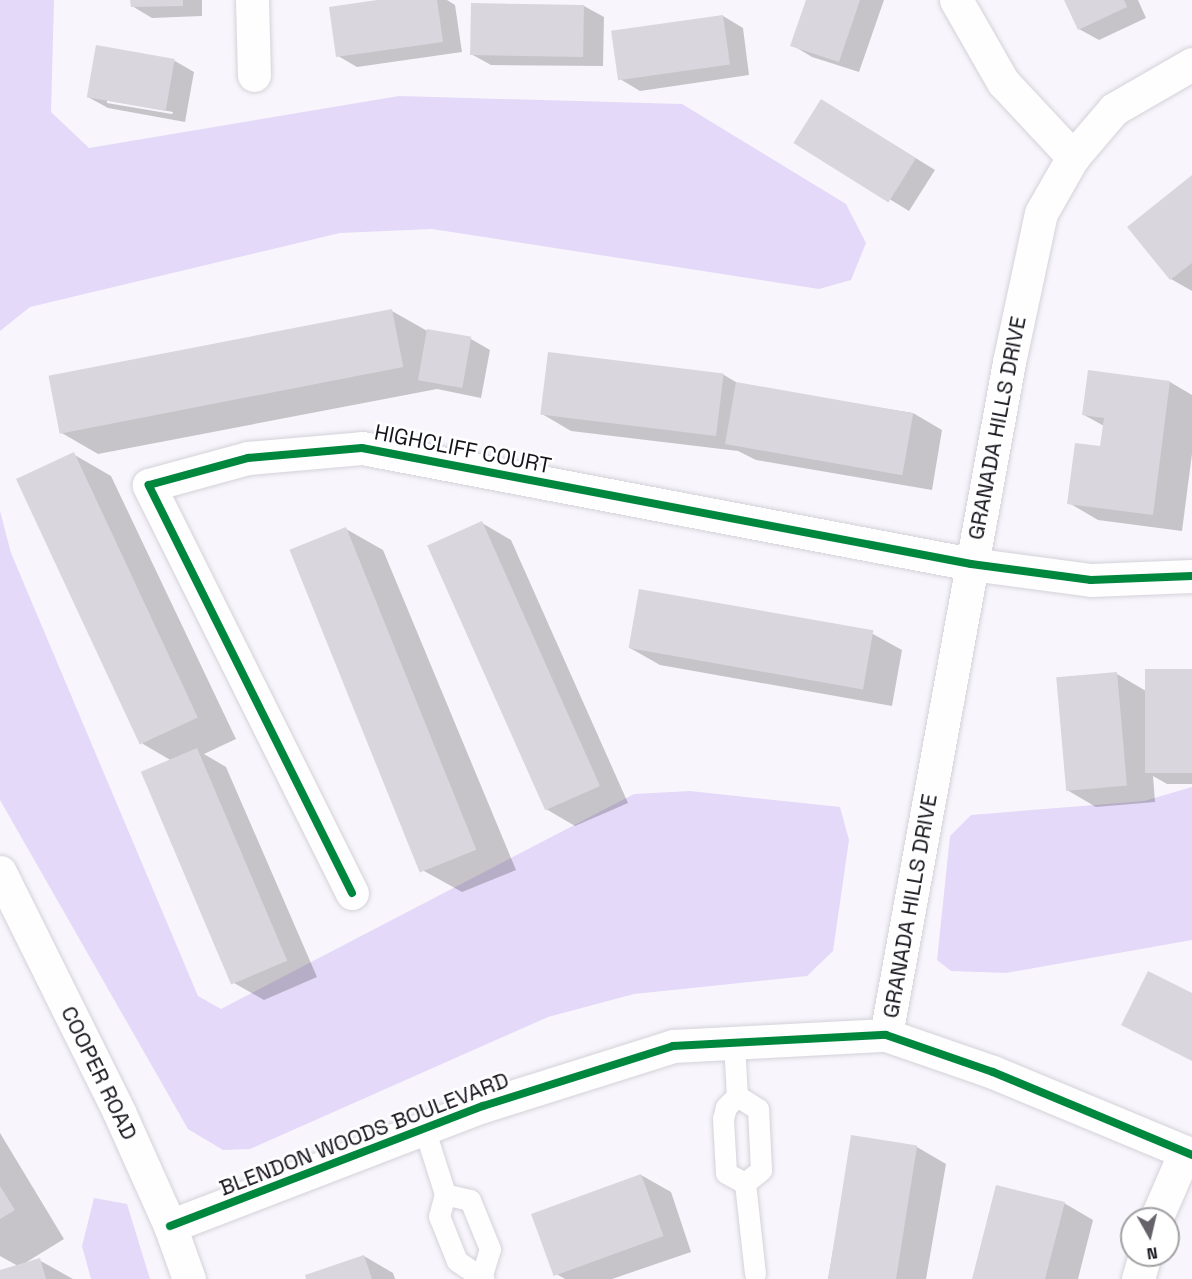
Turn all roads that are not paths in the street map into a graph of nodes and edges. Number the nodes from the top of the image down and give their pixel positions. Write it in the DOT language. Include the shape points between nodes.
graph roads {
  1 [pos="252,0"];
  2 [pos="956,0"];
  3 [pos="1192,64"];
  4 [pos="254,75"];
  5 [pos="1073,157"];
  6 [pos="971,564"];
  7 [pos="1192,576"];
  8 [pos="0,872"];
  9 [pos="352,893"];
  10 [pos="886,1035"];
  11 [pos="734,1043"];
  12 [pos="737,1096"];
  13 [pos="424,1128"];
  14 [pos="1189,1153"];
  15 [pos="745,1183"];
  16 [pos="445,1194"];
  17 [pos="1162,1207"];
  18 [pos="170,1226"];
  19 [pos="755,1273"];
  20 [pos="483,1277"];
  21 [pos="189,1279"];
  1 -- 4 [label="street"];
  2 -- 5 [label="street" via="1003,82"];
  3 -- 5 [label="street, GRANADA HILLS DRIVE" via="1114,109"];
  5 -- 6 [label="street, GRANADA HILLS DRIVE" via="1041,213"];
  6 -- 7 [label="street" via="1091,580"];
  6 -- 9 [label="street, HIGHCLIFF COURT" via="362,448 248,458 149,485"];
  6 -- 10 [label="street, GRANADA HILLS DRIVE"];
  8 -- 18 [label="street, COOPER ROAD"];
  10 -- 11 [label="street, BLENDON WOODS BOULEVARD"];
  10 -- 14 [label="street, BLENDON WOODS BOULEVARD" via="993,1072"];
  11 -- 12 [label="lane"];
  11 -- 13 [label="street, BLENDON WOODS BOULEVARD" via="673,1046"];
  12 -- 15 [label="lane" via="726,1107 723,1119 726,1173"];
  12 -- 15 [label="lane" via="758,1109 761,1170"];
  13 -- 16 [label="lane"];
  13 -- 18 [label="street, BLENDON WOODS BOULEVARD"];
  14 -- 17 [label="street"];
  15 -- 19 [label="lane"];
  16 -- 20 [label="lane" via="439,1216 457,1261"];
  16 -- 20 [label="lane" via="470,1200 490,1249"];
  18 -- 21 [label="street, COOPER ROAD"];
}
